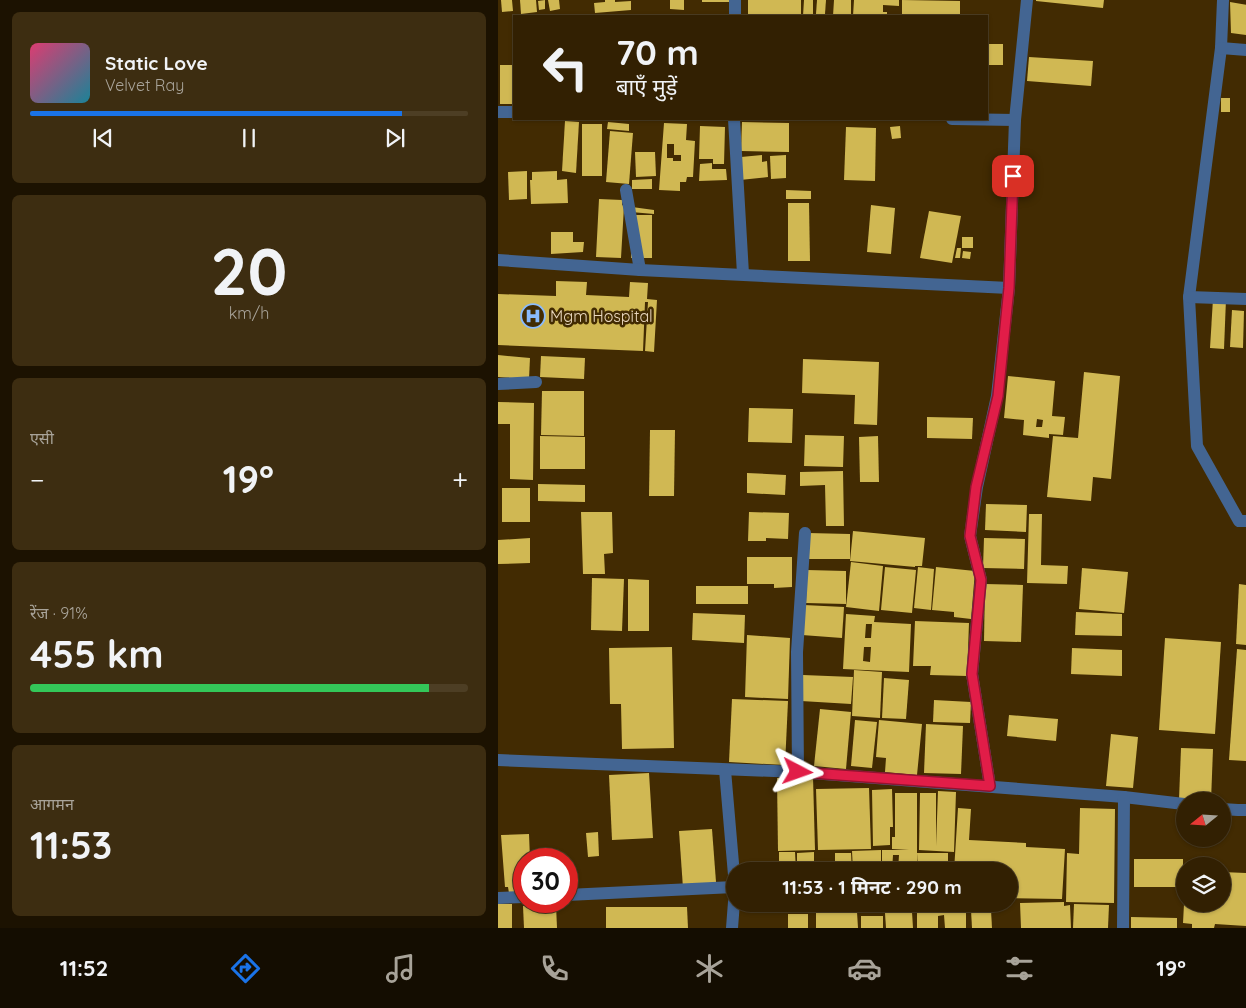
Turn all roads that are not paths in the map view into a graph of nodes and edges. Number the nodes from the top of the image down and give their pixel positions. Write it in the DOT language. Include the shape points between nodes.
graph roads {
  1 [pos="735,0"];
  2 [pos="1027,0"];
  3 [pos="1223,0"];
  4 [pos="735,15"];
  5 [pos="1221,48"];
  6 [pos="1246,50"];
  7 [pos="498,112"];
  8 [pos="513,112"];
  9 [pos="734,120"];
  10 [pos="988,120"];
  11 [pos="1015,120"];
  12 [pos="626,190"];
  13 [pos="498,260"];
  14 [pos="640,270"];
  15 [pos="743,274"];
  16 [pos="1009,288"];
  17 [pos="1189,297"];
  18 [pos="1246,299"];
  19 [pos="536,382"];
  20 [pos="498,384"];
  21 [pos="1246,521"];
  22 [pos="805,533"];
  23 [pos="498,760"];
  24 [pos="725,770"];
  25 [pos="798,772"];
  26 [pos="990,786"];
  27 [pos="1124,797"];
  28 [pos="1176,803"];
  29 [pos="1231,809"];
  30 [pos="1246,810"];
  31 [pos="733,862"];
  32 [pos="726,887"];
  33 [pos="578,894"];
  34 [pos="513,897"];
  35 [pos="498,898"];
  36 [pos="733,912"];
  37 [pos="732,928"];
  38 [pos="1123,928"];
  1 -- 4 [label="street"];
  2 -- 11 [label="street"];
  3 -- 5 [label="street"];
  5 -- 6 [label="street"];
  5 -- 17 [label="street"];
  7 -- 8 [label="street"];
  9 -- 15 [label="street"];
  10 -- 11 [label="street"];
  11 -- 16 [label="street"];
  12 -- 14 [label="street"];
  13 -- 14 [label="street"];
  14 -- 15 [label="street"];
  15 -- 16 [label="street"];
  16 -- 26 [label="street" via="998,396 976,487 970,536 981,580 972,674"];
  17 -- 18 [label="street"];
  17 -- 21 [label="street" via="1196,446 1240,520"];
  19 -- 20 [label="street"];
  22 -- 25 [label="street" via="797,652"];
  23 -- 24 [label="street"];
  24 -- 25 [label="street"];
  24 -- 31 [label="street"];
  25 -- 26 [label="street"];
  26 -- 27 [label="street"];
  27 -- 28 [label="street"];
  27 -- 38 [label="street"];
  29 -- 30 [label="street"];
  32 -- 33 [label="street"];
  34 -- 35 [label="street"];
  36 -- 37 [label="street"];
}
